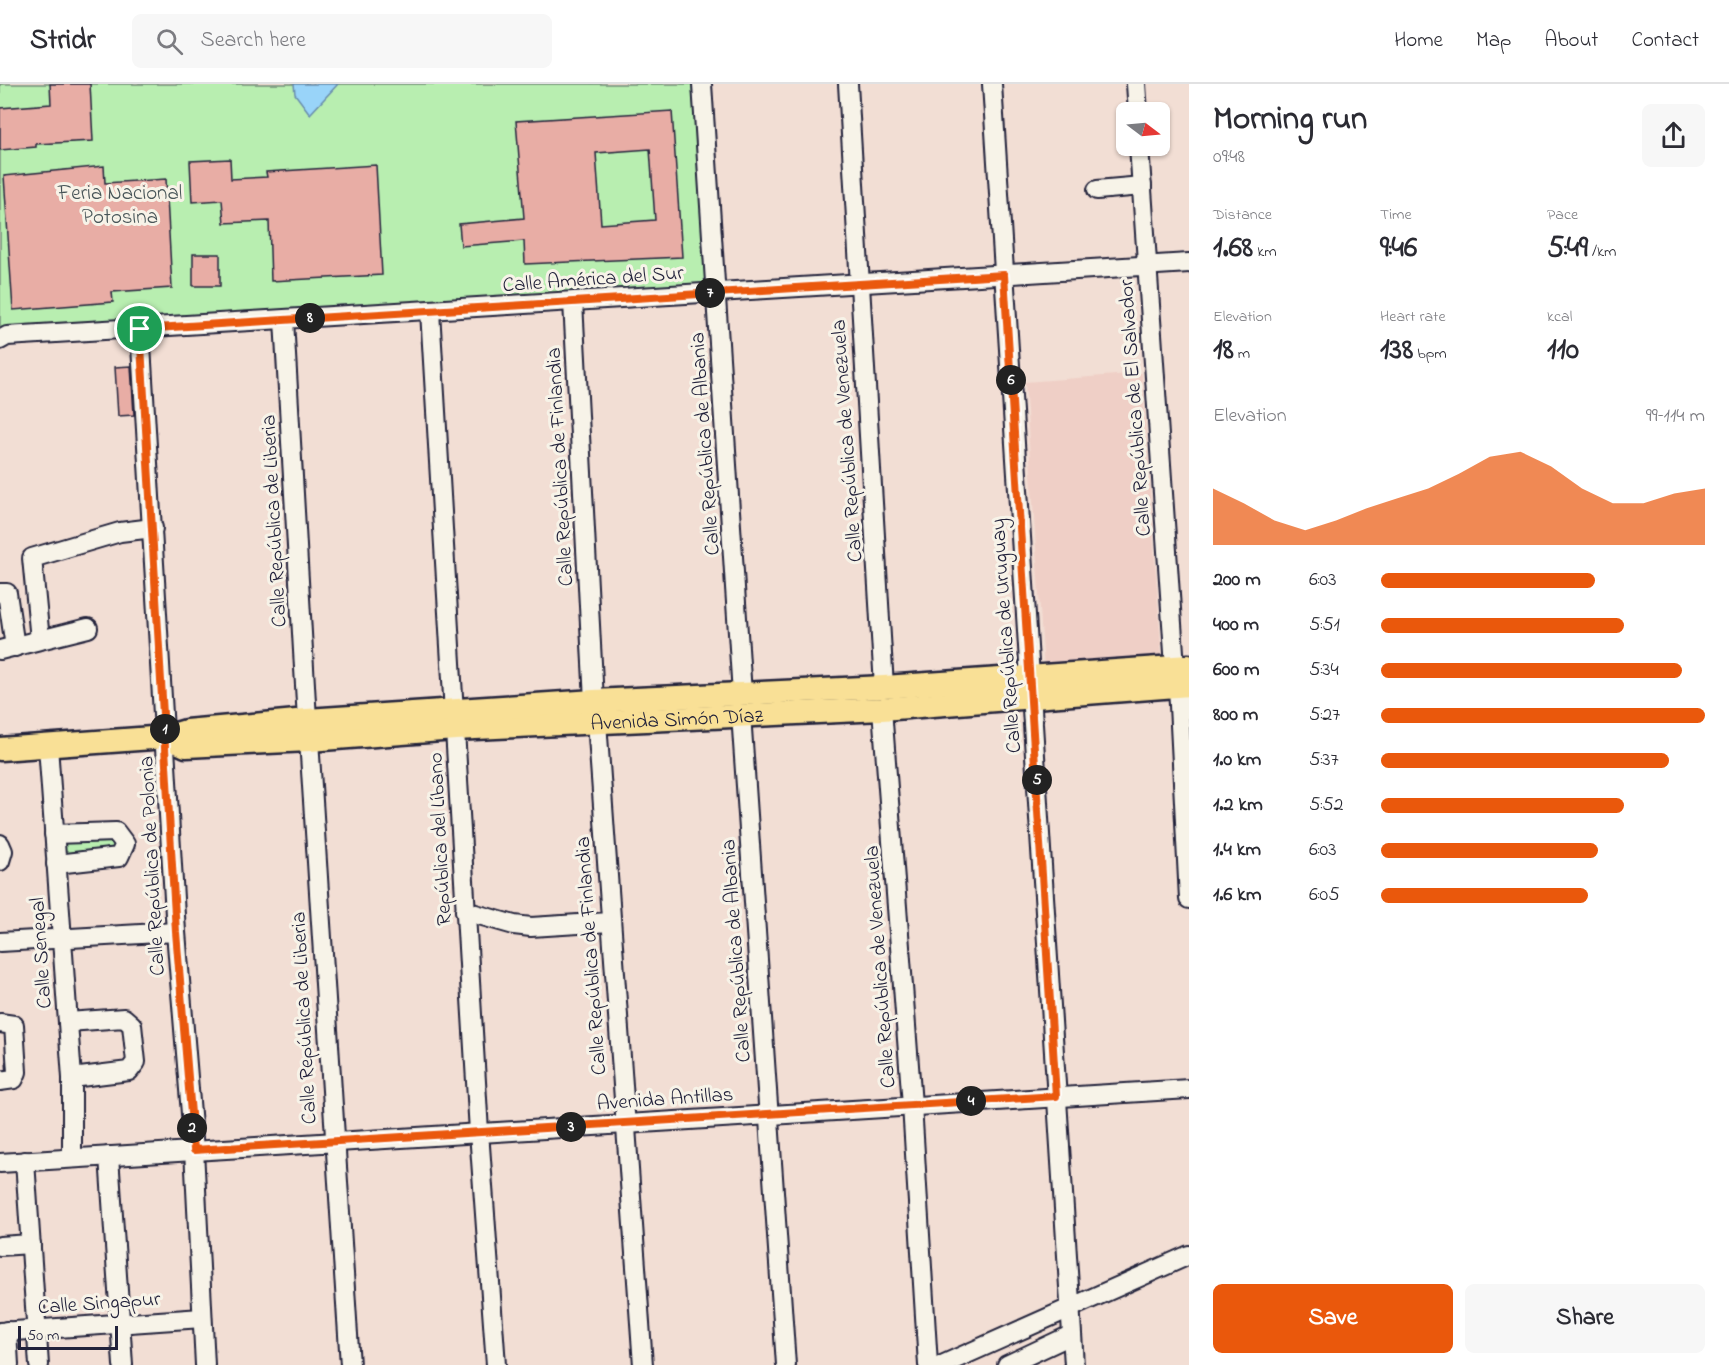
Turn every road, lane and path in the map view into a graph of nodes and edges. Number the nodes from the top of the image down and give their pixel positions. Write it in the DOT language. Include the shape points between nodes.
graph roads {
  1 [pos="702,84"];
  2 [pos="848,84"];
  3 [pos="992,84"];
  4 [pos="1136,84"];
  5 [pos="1137,102"];
  6 [pos="1140,156"];
  7 [pos="1142,186"];
  8 [pos="1097,190"];
  9 [pos="1189,263"];
  10 [pos="1146,266"];
  11 [pos="1004,275"];
  12 [pos="859,284"];
  13 [pos="716,293"];
  14 [pos="573,302"];
  15 [pos="430,311"];
  16 [pos="284,320"];
  17 [pos="140,329"];
  18 [pos="0,340"];
  19 [pos="153,528"];
  20 [pos="0,593"];
  21 [pos="88,628"];
  22 [pos="40,640"];
  23 [pos="7,649"];
  24 [pos="1183,676"];
  25 [pos="1031,688"];
  26 [pos="883,698"];
  27 [pos="742,704"];
  28 [pos="595,712"];
  29 [pos="454,720"];
  30 [pos="308,730"];
  31 [pos="166,737"];
  32 [pos="48,746"];
  33 [pos="0,749"];
  34 [pos="54,834"];
  35 [pos="0,844"];
  36 [pos="0,861"];
  37 [pos="56,864"];
  38 [pos="1189,899"];
  39 [pos="465,911"];
  40 [pos="610,922"];
  41 [pos="176,932"];
  42 [pos="61,937"];
  43 [pos="0,942"];
  44 [pos="68,1022"];
  45 [pos="0,1023"];
  46 [pos="72,1078"];
  47 [pos="0,1081"];
  48 [pos="1189,1089"];
  49 [pos="1056,1096"];
  50 [pos="912,1105"];
  51 [pos="768,1114"];
  52 [pos="624,1123"];
  53 [pos="479,1132"];
  54 [pos="333,1142"];
  55 [pos="194,1150"];
  56 [pos="109,1156"];
  57 [pos="72,1158"];
  58 [pos="25,1161"];
  59 [pos="0,1163"];
  60 [pos="31,1244"];
  61 [pos="0,1246"];
  62 [pos="1189,1255"];
  63 [pos="1070,1308"];
  64 [pos="202,1318"];
  65 [pos="121,1323"];
  66 [pos="36,1329"];
  67 [pos="3,1331"];
  68 [pos="1071,1335"];
  69 [pos="9,1365"];
  70 [pos="39,1365"];
  71 [pos="123,1365"];
  72 [pos="205,1365"];
  73 [pos="350,1365"];
  74 [pos="496,1365"];
  75 [pos="643,1365"];
  76 [pos="786,1365"];
  77 [pos="928,1365"];
  78 [pos="942,1365"];
  79 [pos="1007,1365"];
  80 [pos="1074,1365"];
  1 -- 13 [label="street, Calle República de Albania"];
  2 -- 12 [label="street, Calle República de Venezuela"];
  3 -- 11 [label="street, Calle República de Uruguay"];
  4 -- 5 [label="street"];
  6 -- 7 [label="street, Calle República de El Salvador"];
  7 -- 8 [label="street"];
  7 -- 10 [label="street, Calle República de El Salvador"];
  9 -- 10 [label="street, Calle América del Sur"];
  10 -- 11 [label="street, Calle América del Sur"];
  10 -- 24 [label="street, Calle República de El Salvador"];
  11 -- 12 [label="street, Calle América del Sur"];
  11 -- 25 [label="street, Calle República de Uruguay"];
  12 -- 13 [label="street, Calle América del Sur"];
  12 -- 26 [label="street, Calle República de Venezuela"];
  13 -- 14 [label="street, Calle América del Sur"];
  13 -- 27 [label="street, Calle República de Albania"];
  14 -- 15 [label="street, Calle América del Sur"];
  14 -- 28 [label="street, Calle República de Finlandia"];
  15 -- 16 [label="street, Calle América del Sur"];
  15 -- 29 [label="street, República del Líbano"];
  16 -- 17 [label="street, Calle América del Sur"];
  16 -- 30 [label="street, Calle República de Liberia"];
  17 -- 18 [label="street, Calle América del Sur" via="7,336"];
  17 -- 19 [label="street, Calle República de Polonia"];
  19 -- 22 [label="street" via="120,532 32,558"];
  19 -- 31 [label="street, Calle República de Polonia"];
  20 -- 23 [label="street" via="6,592"];
  21 -- 22 [label="street"];
  22 -- 23 [label="street"];
  24 -- 25 [label="main road, Avenida Simón Díaz"];
  24 -- 38 [label="street, Calle República de El Salvador"];
  25 -- 26 [label="main road, Avenida Simón Díaz"];
  25 -- 49 [label="street, Calle República de Uruguay"];
  26 -- 27 [label="main road, Avenida Simón Díaz"];
  26 -- 50 [label="street, Calle República de Venezuela"];
  27 -- 28 [label="main road, Avenida Simón Díaz"];
  27 -- 51 [label="street, Calle República de Albania"];
  28 -- 29 [label="main road, Avenida Simón Díaz"];
  28 -- 40 [label="street, Calle República de Finlandia"];
  29 -- 30 [label="main road, Avenida Simón Díaz"];
  29 -- 39 [label="street, República del Líbano"];
  30 -- 31 [label="main road, Avenida Simón Díaz" via="186,746"];
  30 -- 54 [label="street, Calle República de Liberia"];
  31 -- 32 [label="main road, Avenida Simón Díaz"];
  31 -- 41 [label="street, Calle República de Polonia"];
  32 -- 33 [label="main road, Avenida Simón Díaz"];
  32 -- 34 [label="street, Calle Senegal"];
  34 -- 37 [label="street, Calle Senegal"];
  34 -- 37 [label="street" via="116,832 125,844 119,857"];
  35 -- 36 [label="street"];
  37 -- 42 [label="street, Calle Senegal"];
  39 -- 40 [label="street" via="531,927"];
  39 -- 53 [label="street, República del Líbano"];
  40 -- 52 [label="street, Calle República de Finlandia"];
  41 -- 42 [label="street"];
  41 -- 55 [label="street, Calle República de Polonia"];
  42 -- 43 [label="street"];
  42 -- 44 [label="street, Calle Senegal"];
  44 -- 46 [label="street, Calle Senegal"];
  44 -- 46 [label="street" via="123,1018 129,1021 136,1062 129,1071"];
  45 -- 47 [label="street" via="14,1025 17,1072 14,1079"];
  46 -- 57 [label="street, Calle Senegal"];
  48 -- 49 [label="street, Avenida Antillas"];
  49 -- 50 [label="street, Avenida Antillas"];
  49 -- 63 [label="street, Calle República de Uruguay"];
  50 -- 51 [label="street, Avenida Antillas"];
  50 -- 77 [label="street, Calle República de Venezuela"];
  51 -- 52 [label="street, Avenida Antillas"];
  51 -- 76 [label="street, Calle República de Albania"];
  52 -- 53 [label="street, Avenida Antillas"];
  52 -- 75 [label="street, Calle República de Finlandia"];
  53 -- 54 [label="street, Avenida Antillas"];
  53 -- 74 [label="street, República del Líbano"];
  54 -- 55 [label="street, Avenida Antillas"];
  54 -- 73 [label="street, Calle República de Liberia"];
  55 -- 56 [label="street, Avenida Antillas"];
  55 -- 64 [label="street, Calle República de Polonia"];
  56 -- 57 [label="street, Avenida Antillas"];
  56 -- 65 [label="street"];
  57 -- 58 [label="street, Avenida Antillas"];
  58 -- 59 [label="street, Avenida Antillas"];
  58 -- 60 [label="street"];
  60 -- 61 [label="street"];
  60 -- 66 [label="street"];
  62 -- 63 [label="street"];
  63 -- 68 [label="street, Calle República de Uruguay"];
  63 -- 78 [label="street"];
  64 -- 65 [label="street, Calle Singapur"];
  64 -- 72 [label="street, Calle República de Polonia"];
  65 -- 66 [label="street, Calle Singapur"];
  65 -- 71 [label="street"];
  66 -- 67 [label="street, Calle Singapur"];
  66 -- 70 [label="street"];
  67 -- 69 [label="street"];
  68 -- 79 [label="street"];
  68 -- 80 [label="street, Calle República de Uruguay"];
}
